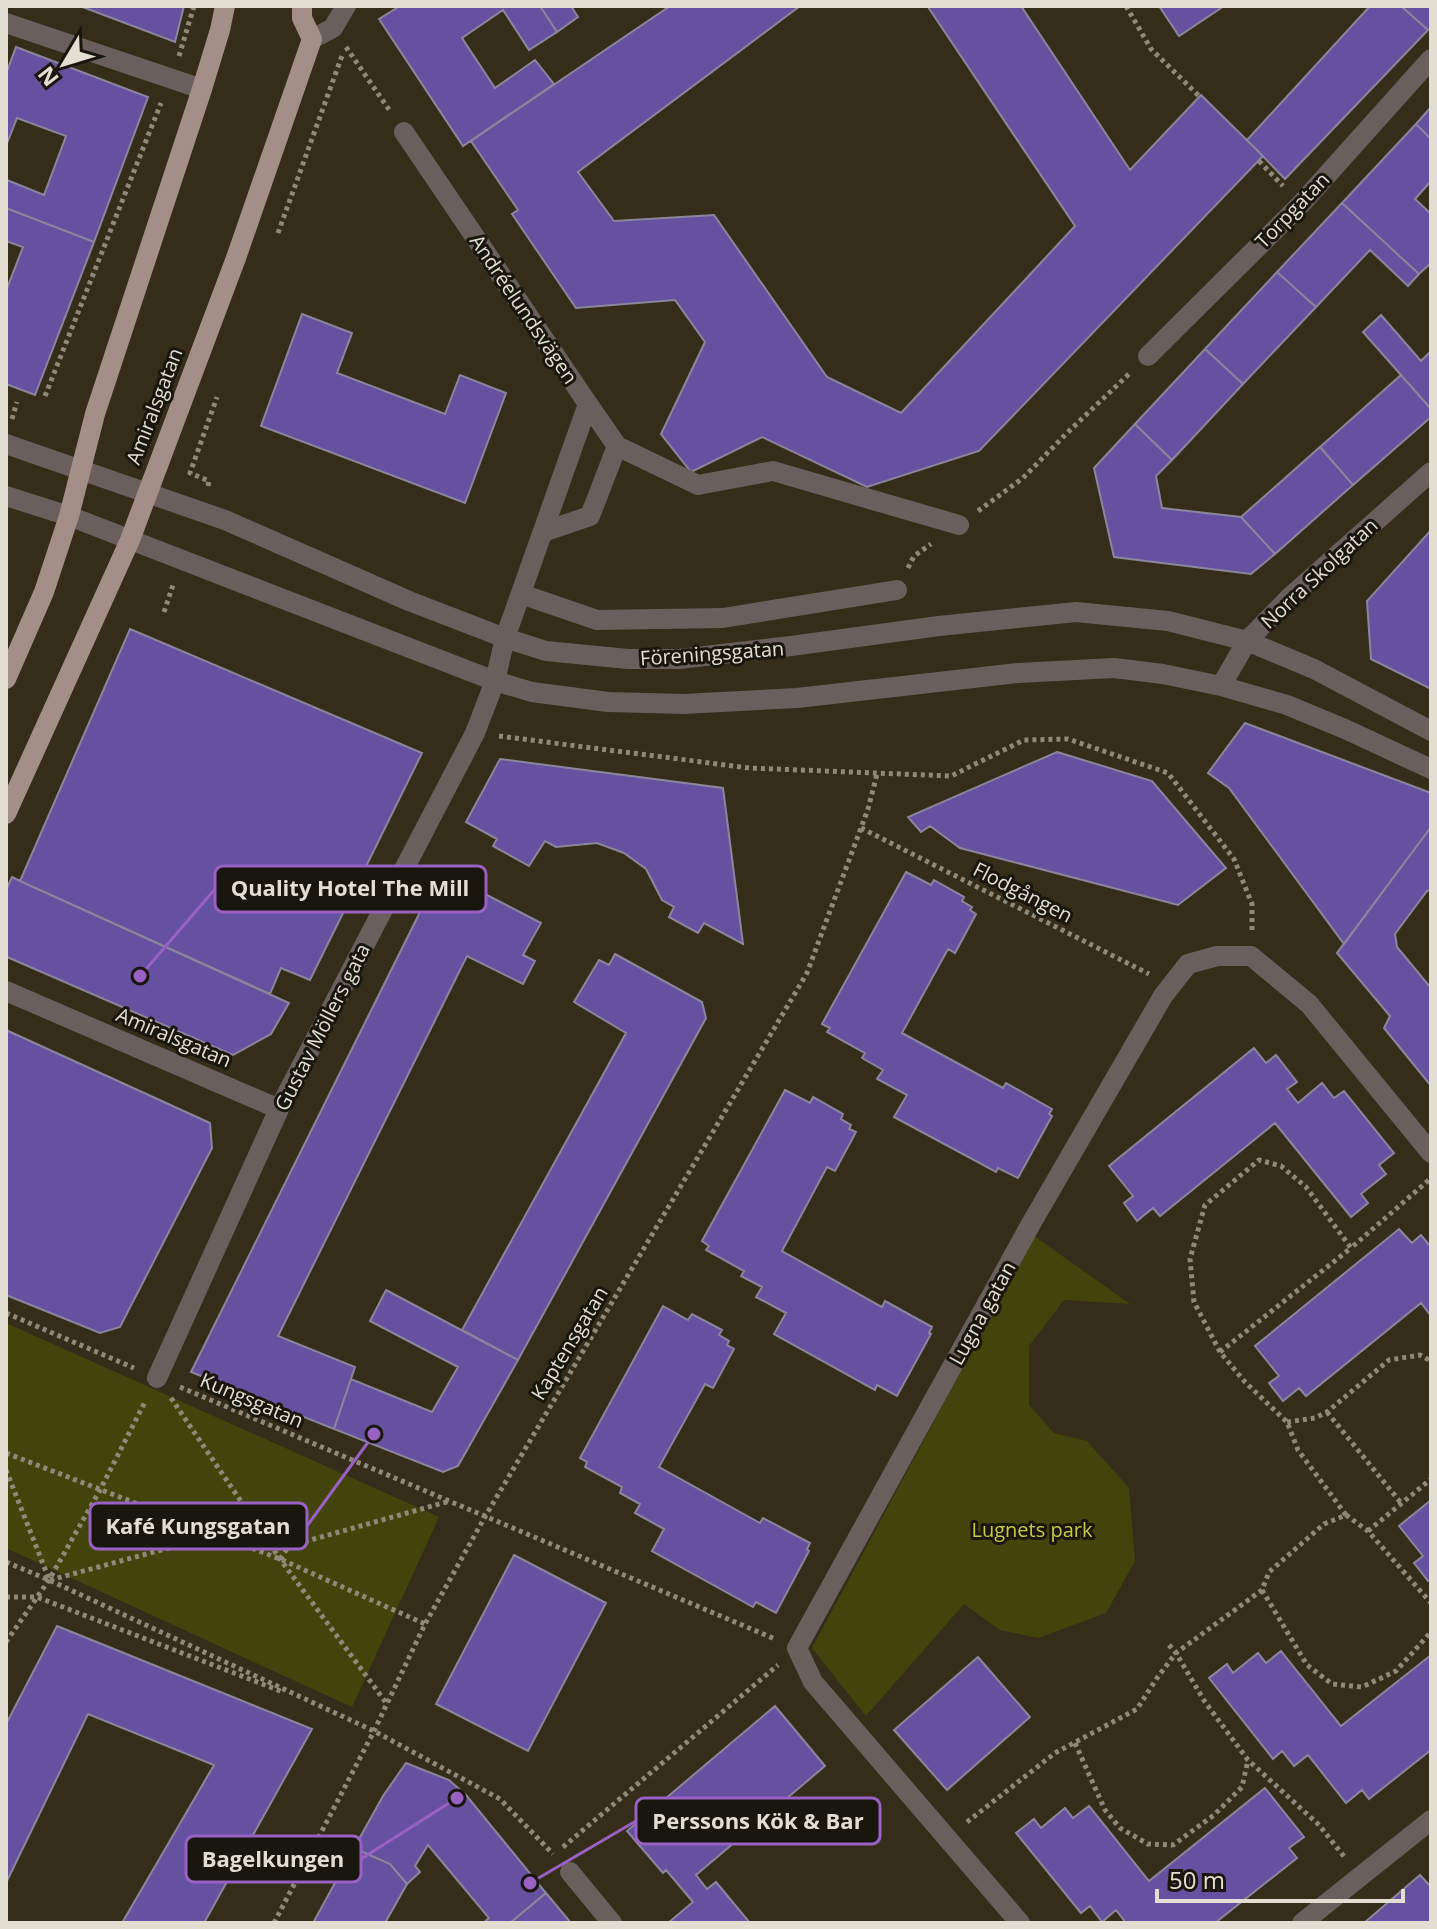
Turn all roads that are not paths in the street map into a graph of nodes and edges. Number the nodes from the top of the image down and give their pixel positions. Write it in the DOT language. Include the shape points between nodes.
graph roads {
  1 [pos="225,6"];
  2 [pos="237,6"];
  3 [pos="302,6"];
  4 [pos="346,6"];
  5 [pos="6,23"];
  6 [pos="220,30"];
  7 [pos="312,39"];
  8 [pos="1431,59"];
  9 [pos="202,89"];
  10 [pos="404,132"];
  11 [pos="1148,356"];
  12 [pos="588,404"];
  13 [pos="6,444"];
  14 [pos="617,446"];
  15 [pos="81,470"];
  16 [pos="1431,472"];
  17 [pos="146,493"];
  18 [pos="6,496"];
  19 [pos="69,516"];
  20 [pos="959,525"];
  21 [pos="543,532"];
  22 [pos="130,540"];
  23 [pos="897,590"];
  24 [pos="521,594"];
  25 [pos="505,638"];
  26 [pos="1247,641"];
  27 [pos="6,679"];
  28 [pos="495,681"];
  29 [pos="1221,686"];
  30 [pos="1431,731"];
  31 [pos="1431,769"];
  32 [pos="6,814"];
  33 [pos="6,991"];
  34 [pos="279,1109"];
  35 [pos="1431,1153"];
  36 [pos="157,1378"];
  37 [pos="1427,1832"];
  38 [pos="570,1872"];
  39 [pos="612,1923"];
  40 [pos="1020,1923"];
  41 [pos="1302,1923"];
  1 -- 6 [label="main road"];
  2 -- 6 [label="main road"];
  3 -- 7 [label="main road"];
  4 -- 7 [label="street" via="333,28"];
  5 -- 9 [label="street"];
  6 -- 9 [label="main road"];
  7 -- 17 [label="main road, Amiralsgatan"];
  8 -- 11 [label="street, Torpgatan" via="1301,204"];
  9 -- 15 [label="main road"];
  10 -- 12 [label="street, Andréelundsvägen"];
  12 -- 14 [label="street"];
  12 -- 21 [label="street, Andréelundsvägen"];
  13 -- 15 [label="street, Föreningsgatan"];
  14 -- 20 [label="street" via="698,485 773,471"];
  14 -- 21 [label="street" via="590,516"];
  15 -- 17 [label="street, Föreningsgatan"];
  15 -- 19 [label="main road"];
  16 -- 26 [label="street, Norra Skolgatan"];
  17 -- 22 [label="main road, Amiralsgatan"];
  17 -- 25 [label="street, Föreningsgatan" via="225,520"];
  18 -- 19 [label="street"];
  19 -- 22 [label="street"];
  19 -- 27 [label="main road" via="44,592"];
  21 -- 24 [label="street, Andréelundsvägen"];
  22 -- 28 [label="street"];
  22 -- 32 [label="main road, Amiralsgatan"];
  23 -- 24 [label="street" via="723,618 597,620"];
  24 -- 25 [label="street, Andréelundsvägen"];
  25 -- 26 [label="street, Föreningsgatan" via="546,651 679,659 1076,612 1168,621"];
  25 -- 28 [label="street, Andréelundsvägen"];
  26 -- 29 [label="street, Norra Skolgatan"];
  26 -- 30 [label="street, Föreningsgatan" via="1314,669"];
  28 -- 29 [label="street" via="593,700 684,704 1114,668"];
  28 -- 34 [label="street, Gustav Möllers gata" via="475,733"];
  29 -- 31 [label="street" via="1287,705"];
  33 -- 34 [label="street, Amiralsgatan"];
  34 -- 36 [label="street, Gustav Möllers gata"];
  35 -- 40 [label="street, Lugna gatan" via="1309,1004 1251,956 1217,956 1188,964 1163,996 1032,1222 797,1648 813,1682"];
  37 -- 41 [label="street"];
  38 -- 39 [label="street"];
}
